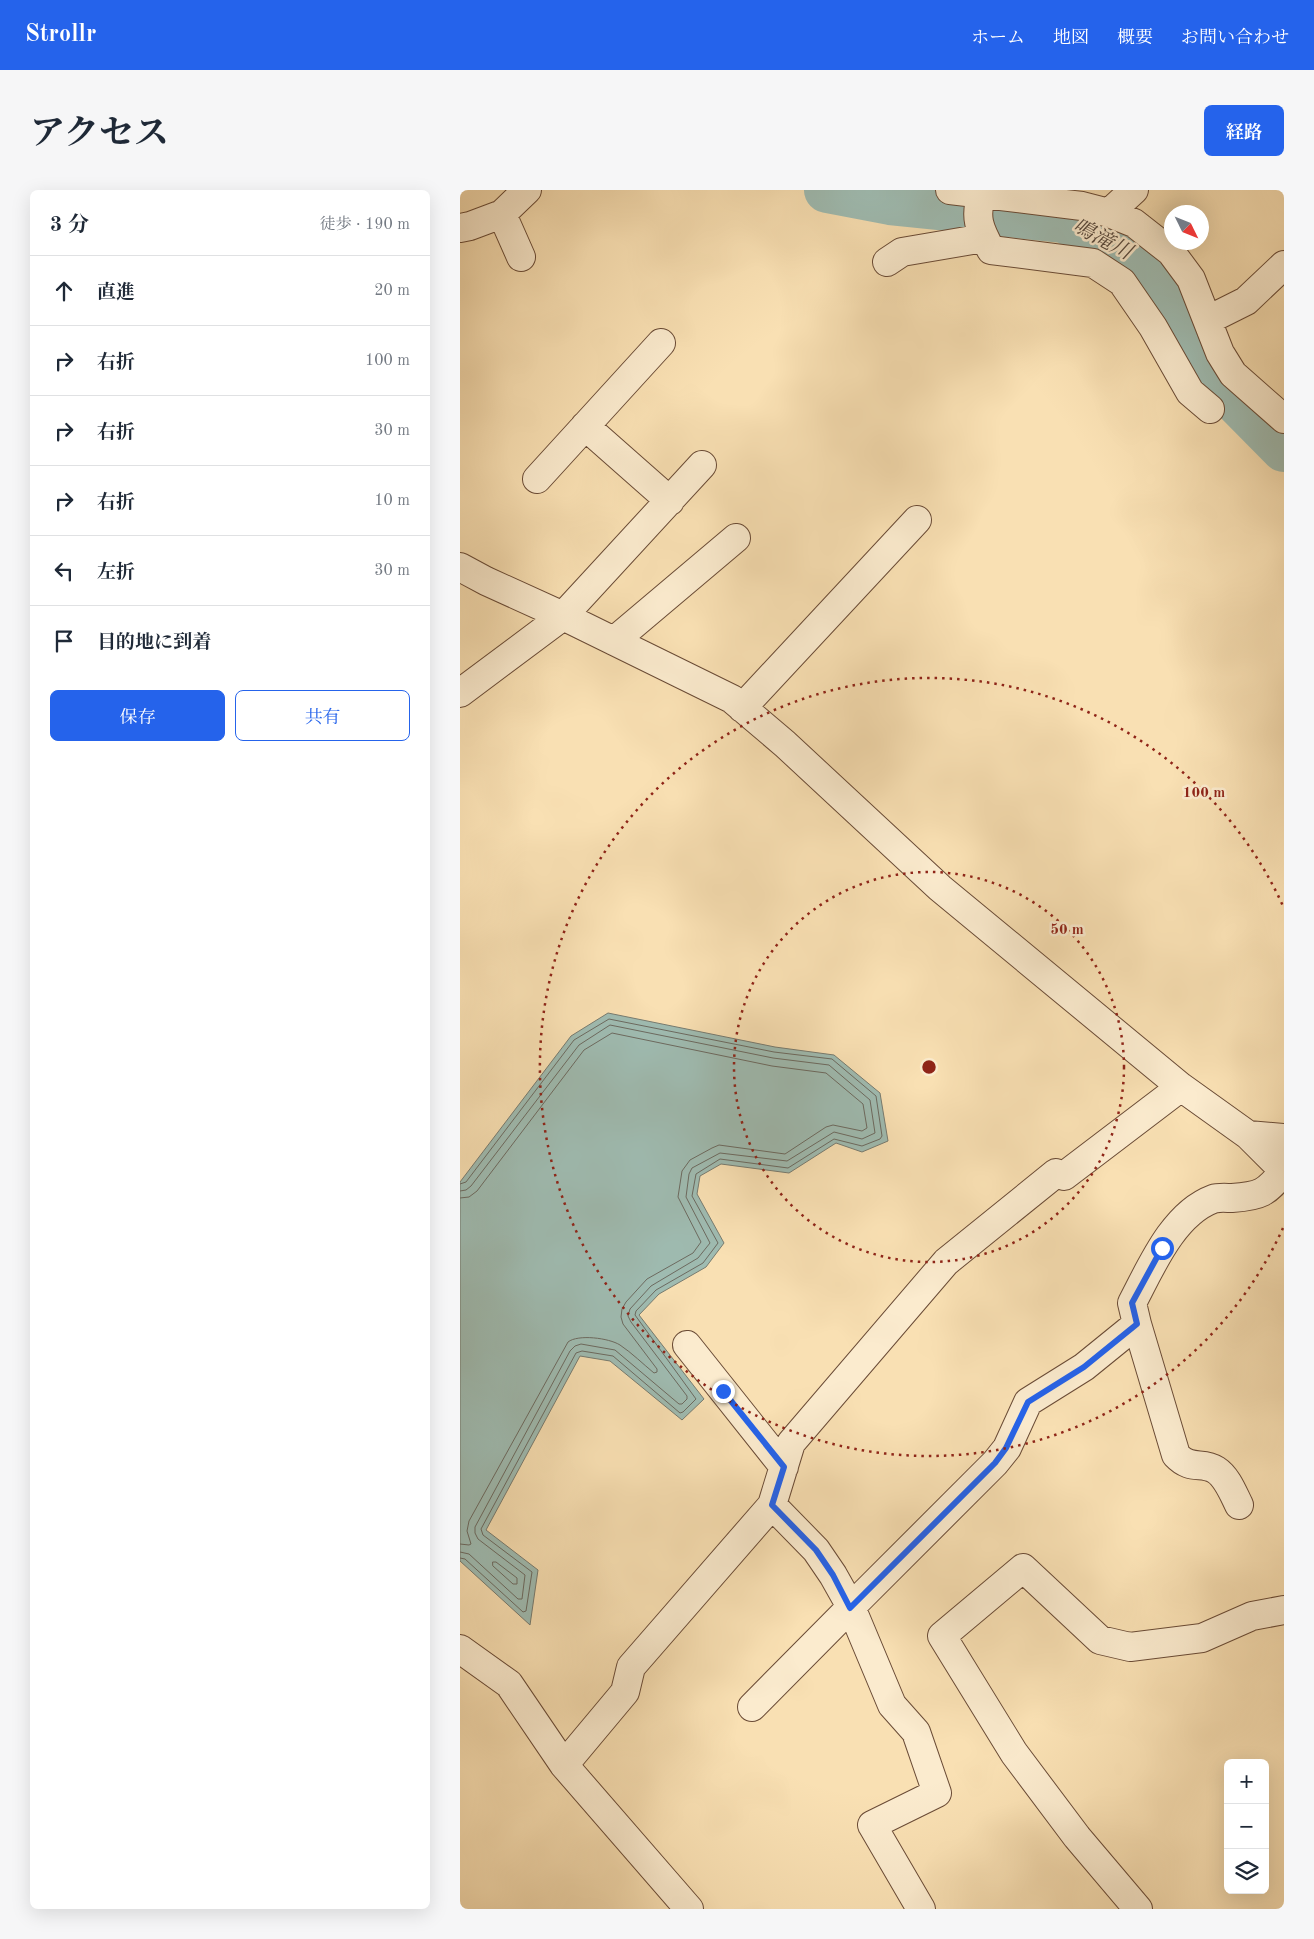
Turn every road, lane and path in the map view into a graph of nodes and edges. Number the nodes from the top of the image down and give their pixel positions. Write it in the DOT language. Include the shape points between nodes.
graph roads {
  1 [pos="527,190"];
  2 [pos="950,190"];
  3 [pos="1134,190"];
  4 [pos="981,196"];
  5 [pos="1109,213"];
  6 [pos="502,214"];
  7 [pos="460,228"];
  8 [pos="981,232"];
  9 [pos="521,257"];
  10 [pos="887,262"];
  11 [pos="1284,265"];
  12 [pos="1208,320"];
  13 [pos="661,343"];
  14 [pos="1210,409"];
  15 [pos="1284,419"];
  16 [pos="585,426"];
  17 [pos="702,466"];
  18 [pos="537,479"];
  19 [pos="670,501"];
  20 [pos="917,520"];
  21 [pos="736,538"];
  22 [pos="460,567"];
  23 [pos="563,616"];
  24 [pos="614,641"];
  25 [pos="460,693"];
  26 [pos="742,708"];
  27 [pos="1181,1087"];
  28 [pos="1248,1135"];
  29 [pos="1284,1138"];
  30 [pos="1137,1324"];
  31 [pos="687,1345"];
  32 [pos="784,1467"];
  33 [pos="772,1505"];
  34 [pos="1239,1505"];
  35 [pos="850,1608"];
  36 [pos="1284,1610"];
  37 [pos="460,1649"];
  38 [pos="752,1707"];
  39 [pos="564,1765"];
  40 [pos="689,1909"];
  41 [pos="921,1909"];
  42 [pos="1138,1909"];
  1 -- 6 [label="street"];
  2 -- 4 [label="street"];
  3 -- 5 [label="street"];
  4 -- 5 [label="street" via="1082,206"];
  4 -- 8 [label="street"];
  5 -- 12 [label="street" via="1134,223 1171,252 1192,279"];
  6 -- 7 [label="street"];
  6 -- 9 [label="street"];
  8 -- 10 [label="street" via="902,252"];
  8 -- 14 [label="street" via="991,250 1093,263 1122,282 1153,327 1190,392"];
  11 -- 12 [label="street" via="1246,300"];
  12 -- 15 [label="street" via="1232,374"];
  13 -- 16 [label="street"];
  16 -- 18 [label="street"];
  16 -- 19 [label="street"];
  17 -- 19 [label="street"];
  19 -- 23 [label="street"];
  20 -- 26 [label="street"];
  21 -- 24 [label="street"];
  22 -- 23 [label="street"];
  23 -- 24 [label="street"];
  23 -- 25 [label="street"];
  24 -- 26 [label="street" via="732,699"];
  26 -- 27 [label="street" via="940,888"];
  27 -- 28 [label="street"];
  27 -- 32 [label="street" via="1064,1176 1056,1173 946,1262 791,1443"];
  28 -- 29 [label="street"];
  28 -- 30 [label="street" via="1284,1171 1268,1190 1251,1197 1214,1198 1186,1215 1162,1248 1132,1303"];
  30 -- 34 [label="street" via="1176,1455 1184,1463 1214,1468 1223,1476"];
  30 -- 35 [label="street" via="1084,1367 1028,1402 1006,1448 995,1463"];
  31 -- 32 [label="street"];
  32 -- 33 [label="street"];
  33 -- 35 [label="street" via="816,1550"];
  33 -- 39 [label="street" via="631,1667 625,1692"];
  35 -- 38 [label="street"];
  35 -- 41 [label="street" via="892,1705 916,1732 937,1793 872,1825"];
  36 -- 42 [label="street" via="1252,1616 1202,1638 1130,1647 1100,1640 1023,1568 942,1636 1014,1753 1077,1837"];
  37 -- 39 [label="street" via="509,1684"];
  39 -- 40 [label="street"];
}
